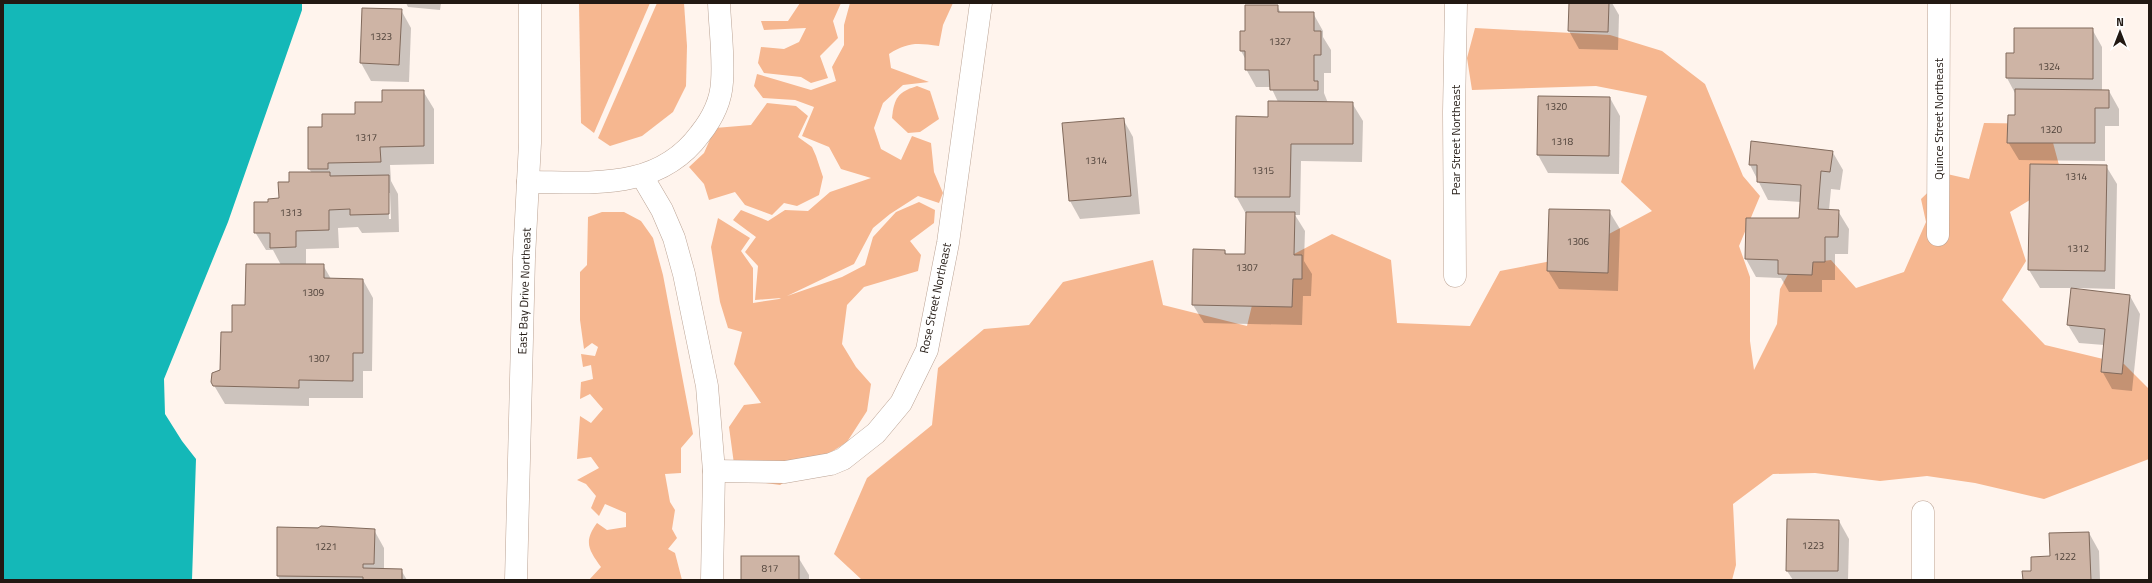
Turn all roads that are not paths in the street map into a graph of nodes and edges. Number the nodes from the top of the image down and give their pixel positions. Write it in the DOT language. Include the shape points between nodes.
graph roads {
  1 [pos="530,3"];
  2 [pos="719,3"];
  3 [pos="981,3"];
  4 [pos="1456,3"];
  5 [pos="1939,3"];
  6 [pos="642,176"];
  7 [pos="528,182"];
  8 [pos="1938,235"];
  9 [pos="1455,276"];
  10 [pos="714,471"];
  11 [pos="1923,512"];
  12 [pos="516,580"];
  13 [pos="712,580"];
  14 [pos="1923,580"];
  1 -- 7 [label="street, East Bay Drive Northeast"];
  2 -- 6 [label="street" via="722,83 717,105 707,125 685,153 658,170"];
  3 -- 10 [label="street, Rose Street Northeast" via="948,243 927,350 901,404 876,433 843,459 831,464 785,472"];
  4 -- 9 [label="street, Pear Street Northeast"];
  5 -- 8 [label="street, Quince Street Northeast"];
  6 -- 7 [label="street" via="591,182"];
  6 -- 10 [label="street" via="662,210 674,238 684,274 707,386"];
  7 -- 12 [label="street, East Bay Drive Northeast"];
  10 -- 13 [label="street"];
  11 -- 14 [label="street"];
}
